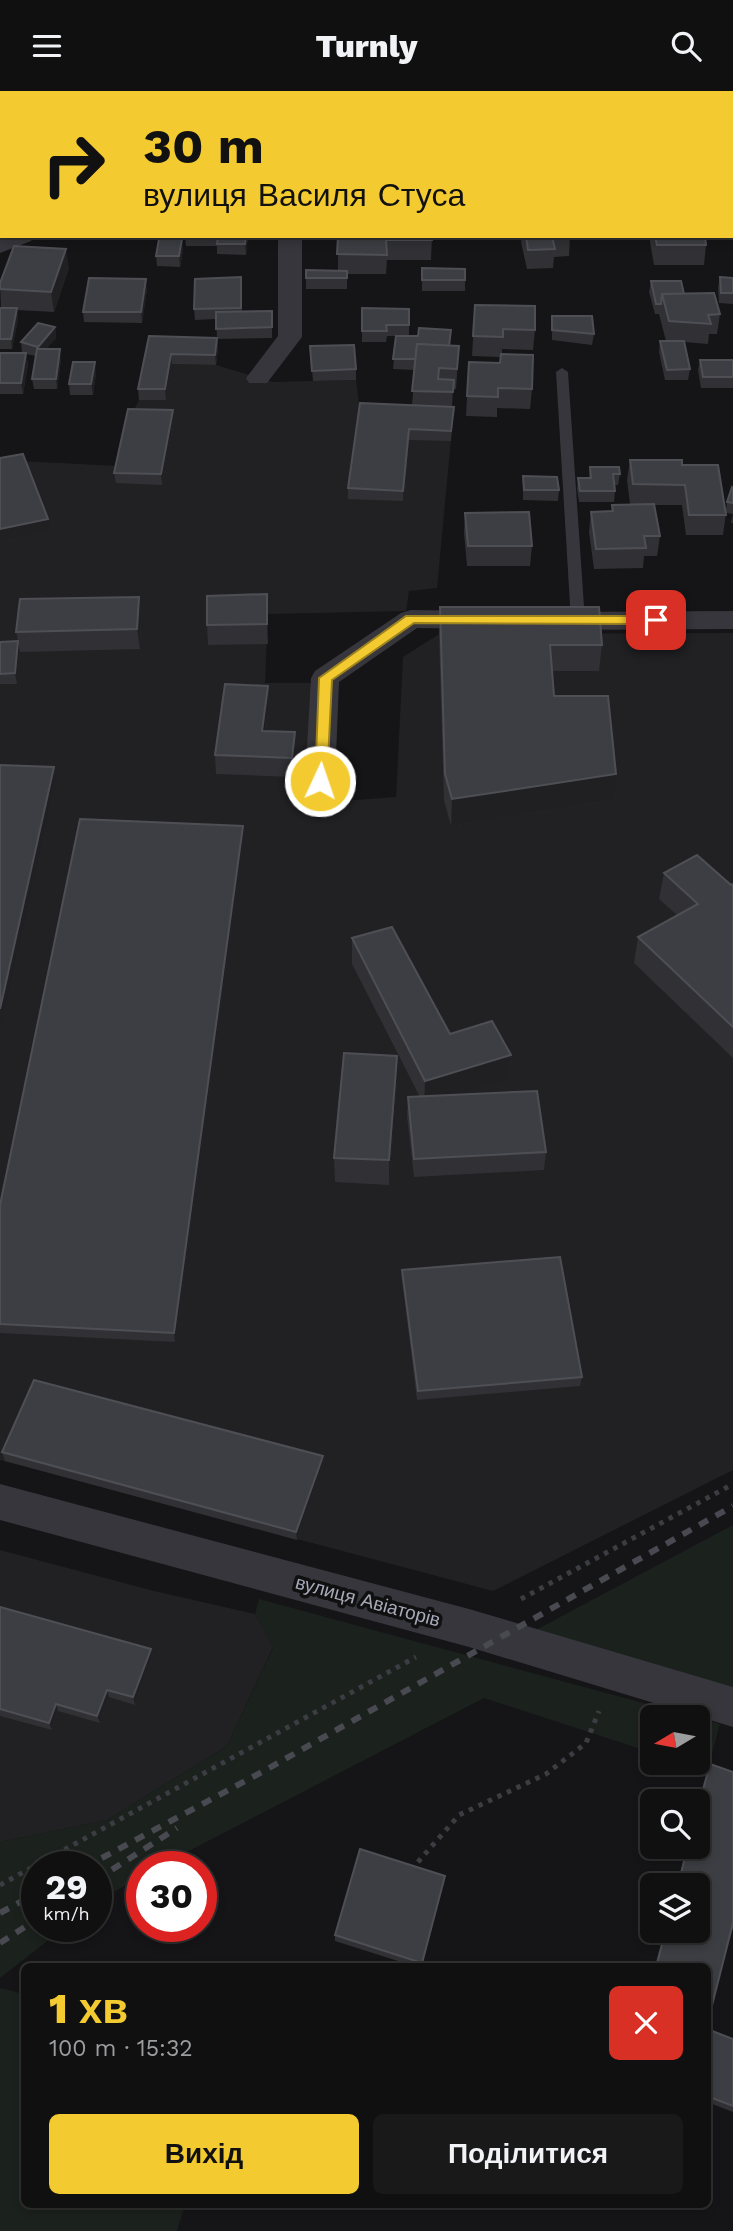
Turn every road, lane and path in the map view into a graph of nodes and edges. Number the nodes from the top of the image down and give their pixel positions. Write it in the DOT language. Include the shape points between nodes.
graph roads {
  1 [pos="18,238"];
  2 [pos="290,238"];
  3 [pos="0,246"];
  4 [pos="562,372"];
  5 [pos="258,378"];
  6 [pos="733,620"];
  7 [pos="578,621"];
  8 [pos="320,781"];
  9 [pos="733,1484"];
  10 [pos="0,1501"];
  11 [pos="469,1628"];
  12 [pos="733,1707"];
  13 [pos="600,1709"];
  14 [pos="410,1871"];
  15 [pos="0,1885"];
  1 -- 3 [label="street"];
  2 -- 5 [label="street" via="290,337"];
  4 -- 7 [label="lane"];
  6 -- 7 [label="street"];
  7 -- 8 [label="street" via="411,619 325,678"];
  9 -- 11 [label="path"];
  10 -- 11 [label="street, вулиця Авіаторів"];
  11 -- 12 [label="street, вулиця Авіаторів"];
  11 -- 15 [label="path"];
  13 -- 14 [label="path" via="586,1743 546,1774 459,1815"];
}
